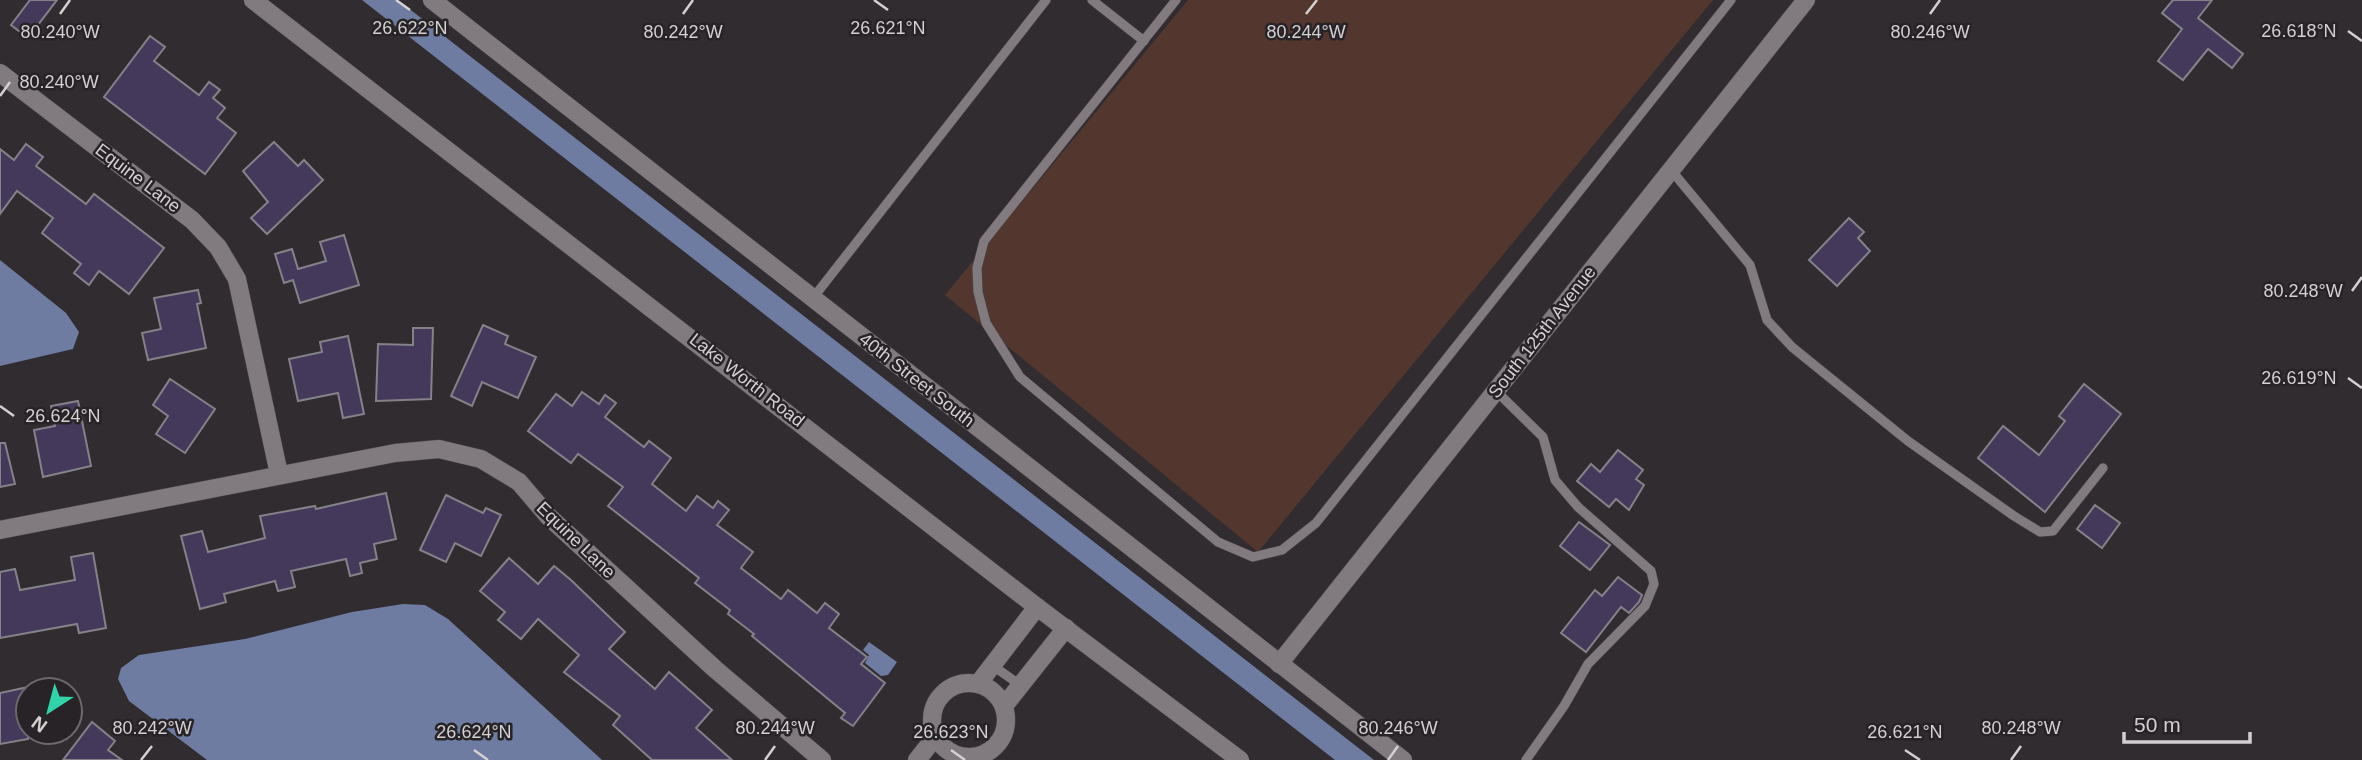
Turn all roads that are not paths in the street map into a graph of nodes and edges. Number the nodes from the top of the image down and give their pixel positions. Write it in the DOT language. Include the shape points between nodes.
graph roads {
  1 [pos="253,0"];
  2 [pos="432,0"];
  3 [pos="1046,0"];
  4 [pos="1092,0"];
  5 [pos="1176,0"];
  6 [pos="1731,0"];
  7 [pos="1806,0"];
  8 [pos="1144,41"];
  9 [pos="0,73"];
  10 [pos="1671,170"];
  11 [pos="813,299"];
  12 [pos="1496,391"];
  13 [pos="2103,468"];
  14 [pos="279,474"];
  15 [pos="0,530"];
  16 [pos="1037,607"];
  17 [pos="1066,628"];
  18 [pos="1279,664"];
  19 [pos="992,665"];
  20 [pos="978,684"];
  21 [pos="1020,685"];
  22 [pos="1004,706"];
  23 [pos="936,736"];
  24 [pos="964,759"];
  25 [pos="822,760"];
  26 [pos="918,760"];
  27 [pos="1240,760"];
  28 [pos="1403,760"];
  29 [pos="1526,760"];
  1 -- 16 [label="street, Lake Worth Road"];
  2 -- 11 [label="street, 40th Street South"];
  3 -- 11 [label="lane"];
  4 -- 8 [label="lane"];
  5 -- 8 [label="lane"];
  6 -- 8 [label="lane" via="1316,523 1282,550 1253,557 1218,542 1020,377 986,323 978,292 977,268 984,241"];
  7 -- 10 [label="street, South 125th Avenue"];
  9 -- 14 [label="street, Equine Lane" via="192,219 218,247 237,279 247,316"];
  10 -- 12 [label="street, South 125th Avenue"];
  10 -- 13 [label="lane" via="1750,265 1767,320 1785,341 1898,433 2014,516 2040,532 2053,531"];
  11 -- 18 [label="street, 40th Street South"];
  12 -- 18 [label="street, South 125th Avenue"];
  12 -- 29 [label="lane" via="1543,437 1555,480 1578,507 1651,571 1654,584 1646,606 1588,664"];
  14 -- 15 [label="street, Equine Lane"];
  14 -- 25 [label="street, Equine Lane" via="439,449 481,459 519,482 548,516"];
  16 -- 17 [label="street, Lake Worth Road"];
  16 -- 19 [label="street"];
  17 -- 21 [label="street"];
  17 -- 27 [label="street, Lake Worth Road"];
  18 -- 28 [label="street, 40th Street South"];
  19 -- 20 [label="street"];
  19 -- 21 [label="lane"];
  20 -- 22 [label="street" via="989,688"];
  20 -- 23 [label="street" via="955,686 937,702 933,713"];
  21 -- 22 [label="street"];
  22 -- 24 [label="street" via="1005,731 999,743 990,752"];
  23 -- 24 [label="street"];
  23 -- 26 [label="street"];
}
